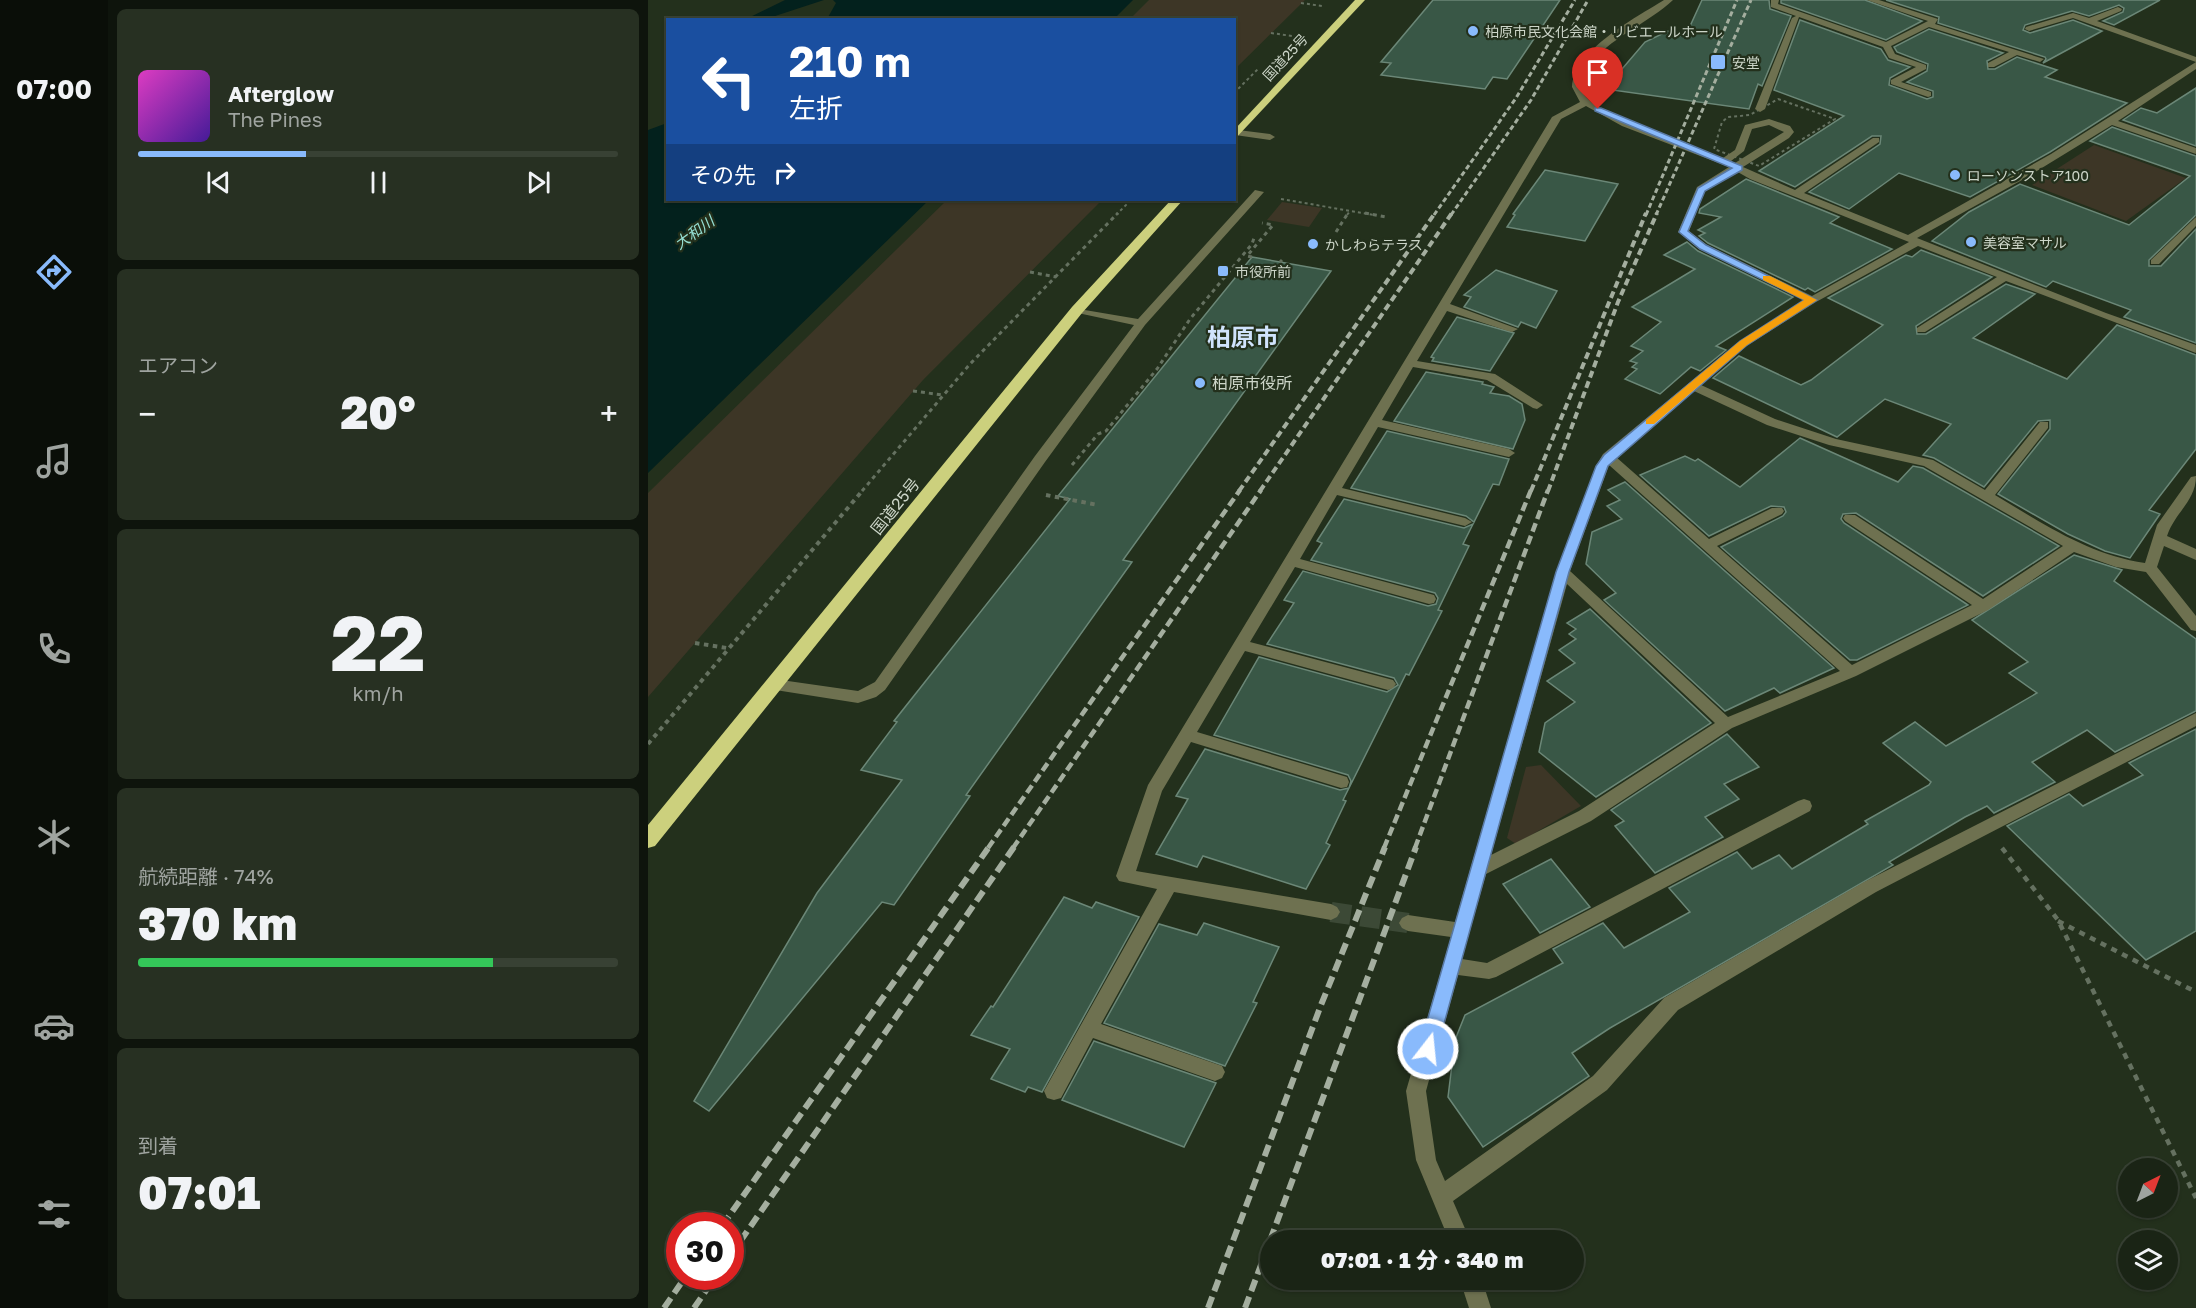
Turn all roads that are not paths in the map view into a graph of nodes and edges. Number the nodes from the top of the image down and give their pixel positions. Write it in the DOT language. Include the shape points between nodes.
graph roads {
  1 [pos="1360,0"];
  2 [pos="1669,0"];
  3 [pos="1775,0"];
  4 [pos="1871,0"];
  5 [pos="2118,9"];
  6 [pos="1796,18"];
  7 [pos="2089,21"];
  8 [pos="1927,24"];
  9 [pos="2029,30"];
  10 [pos="1886,45"];
  11 [pos="2016,52"];
  12 [pos="2040,59"];
  13 [pos="2196,60"];
  14 [pos="1991,65"];
  15 [pos="2196,65"];
  16 [pos="2180,76"];
  17 [pos="2196,80"];
  18 [pos="1928,94"];
  19 [pos="1587,102"];
  20 [pos="1760,109"];
  21 [pos="2113,122"];
  22 [pos="1236,135"];
  23 [pos="1270,138"];
  24 [pos="1876,140"];
  25 [pos="2196,151"];
  26 [pos="1725,161"];
  27 [pos="1739,168"];
  28 [pos="1259,192"];
  29 [pos="1796,194"];
  30 [pos="1176,201"];
  31 [pos="2196,220"];
  32 [pos="1912,241"];
  33 [pos="2154,262"];
  34 [pos="2005,277"];
  35 [pos="1812,300"];
  36 [pos="1444,306"];
  37 [pos="1077,310"];
  38 [pos="1141,323"];
  39 [pos="1512,329"];
  40 [pos="1921,330"];
  41 [pos="2196,349"];
  42 [pos="1410,363"];
  43 [pos="1693,386"];
  44 [pos="1537,405"];
  45 [pos="1374,422"];
  46 [pos="2044,424"];
  47 [pos="1509,453"];
  48 [pos="1608,457"];
  49 [pos="2196,480"];
  50 [pos="1334,490"];
  51 [pos="1987,496"];
  52 [pos="1777,511"];
  53 [pos="1850,518"];
  54 [pos="1465,522"];
  55 [pos="2160,538"];
  56 [pos="1707,545"];
  57 [pos="2073,546"];
  58 [pos="2196,555"];
  59 [pos="1292,561"];
  60 [pos="2150,568"];
  61 [pos="1563,572"];
  62 [pos="1429,599"];
  63 [pos="1983,606"];
  64 [pos="2196,626"];
  65 [pos="1241,645"];
  66 [pos="1851,672"];
  67 [pos="1388,684"];
  68 [pos="774,685"];
  69 [pos="2196,718"];
  70 [pos="1726,724"];
  71 [pos="1187,735"];
  72 [pos="1341,782"];
  73 [pos="1804,806"];
  74 [pos="648,840"];
  75 [pos="1480,869"];
  76 [pos="1169,884"];
  77 [pos="1331,912"];
  78 [pos="1408,923"];
  79 [pos="1462,932"];
  80 [pos="1452,966"];
  81 [pos="1089,1028"];
  82 [pos="1215,1072"];
  83 [pos="1054,1091"];
  84 [pos="1441,1197"];
  85 [pos="1455,1230"];
  86 [pos="1474,1290"];
  87 [pos="1480,1308"];
  1 -- 22 [label="highway, 国道25号"];
  2 -- 19 [label="street" via="1614,36 1579,72 1578,95"];
  3 -- 10 [label="street" via="1774,5"];
  4 -- 8 [label="street" via="1935,21"];
  5 -- 7 [label="street"];
  6 -- 20 [label="street"];
  7 -- 9 [label="street" via="2073,15"];
  7 -- 13 [label="street"];
  8 -- 10 [label="street"];
  8 -- 11 [label="street"];
  10 -- 18 [label="street" via="1892,56 1923,67 1894,82"];
  11 -- 12 [label="street"];
  11 -- 14 [label="street"];
  15 -- 16 [label="street"];
  16 -- 17 [label="street"];
  16 -- 21 [label="street"];
  19 -- 26 [label="street" via="1610,116"];
  19 -- 36 [label="street" via="1557,117"];
  21 -- 25 [label="street"];
  21 -- 32 [label="street"];
  22 -- 23 [label="street"];
  24 -- 29 [label="street"];
  26 -- 27 [label="street"];
  26 -- 27 [label="street" via="1739,151 1749,127 1769,122 1787,128 1786,136"];
  27 -- 29 [label="street"];
  27 -- 35 [label="street" via="1701,189 1683,232 1703,247"];
  28 -- 38 [label="street"];
  29 -- 32 [label="street"];
  30 -- 37 [label="highway, 国道25号"];
  31 -- 33 [label="street"];
  32 -- 34 [label="street"];
  32 -- 35 [label="street"];
  34 -- 40 [label="street"];
  34 -- 41 [label="street"];
  35 -- 43 [label="street" via="1744,343"];
  36 -- 39 [label="street"];
  36 -- 42 [label="street"];
  37 -- 38 [label="street"];
  37 -- 68 [label="highway, 国道25号"];
  38 -- 68 [label="street" via="880,686 858,697"];
  42 -- 44 [label="street" via="1491,377"];
  42 -- 45 [label="street"];
  43 -- 48 [label="street"];
  43 -- 51 [label="street" via="1771,422 1833,442 1928,463"];
  45 -- 47 [label="street"];
  45 -- 50 [label="street"];
  46 -- 51 [label="street"];
  48 -- 56 [label="street"];
  48 -- 61 [label="street"];
  49 -- 55 [label="street" via="2164,525"];
  50 -- 54 [label="street"];
  50 -- 59 [label="street"];
  51 -- 57 [label="street"];
  52 -- 56 [label="street"];
  53 -- 63 [label="street"];
  55 -- 58 [label="street"];
  55 -- 60 [label="street"];
  56 -- 66 [label="street"];
  57 -- 60 [label="street" via="2121,564"];
  57 -- 63 [label="street"];
  59 -- 62 [label="street"];
  59 -- 65 [label="street"];
  60 -- 64 [label="street"];
  61 -- 70 [label="street"];
  61 -- 75 [label="street"];
  63 -- 66 [label="street"];
  65 -- 67 [label="street"];
  65 -- 71 [label="street"];
  66 -- 70 [label="street"];
  68 -- 74 [label="highway, 国道25号"];
  69 -- 84 [label="street" via="1870,886 1671,1004 1600,1083"];
  70 -- 75 [label="street" via="1585,816"];
  71 -- 72 [label="street"];
  71 -- 76 [label="street" via="1154,790 1125,876"];
  73 -- 80 [label="street" via="1488,970"];
  75 -- 79 [label="street"];
  76 -- 77 [label="street"];
  76 -- 81 [label="street"];
  78 -- 79 [label="street"];
  79 -- 80 [label="street"];
  80 -- 84 [label="street" via="1416,1091 1426,1160"];
  81 -- 82 [label="street"];
  81 -- 83 [label="street"];
  84 -- 85 [label="street"];
  86 -- 87 [label="street"];
}
